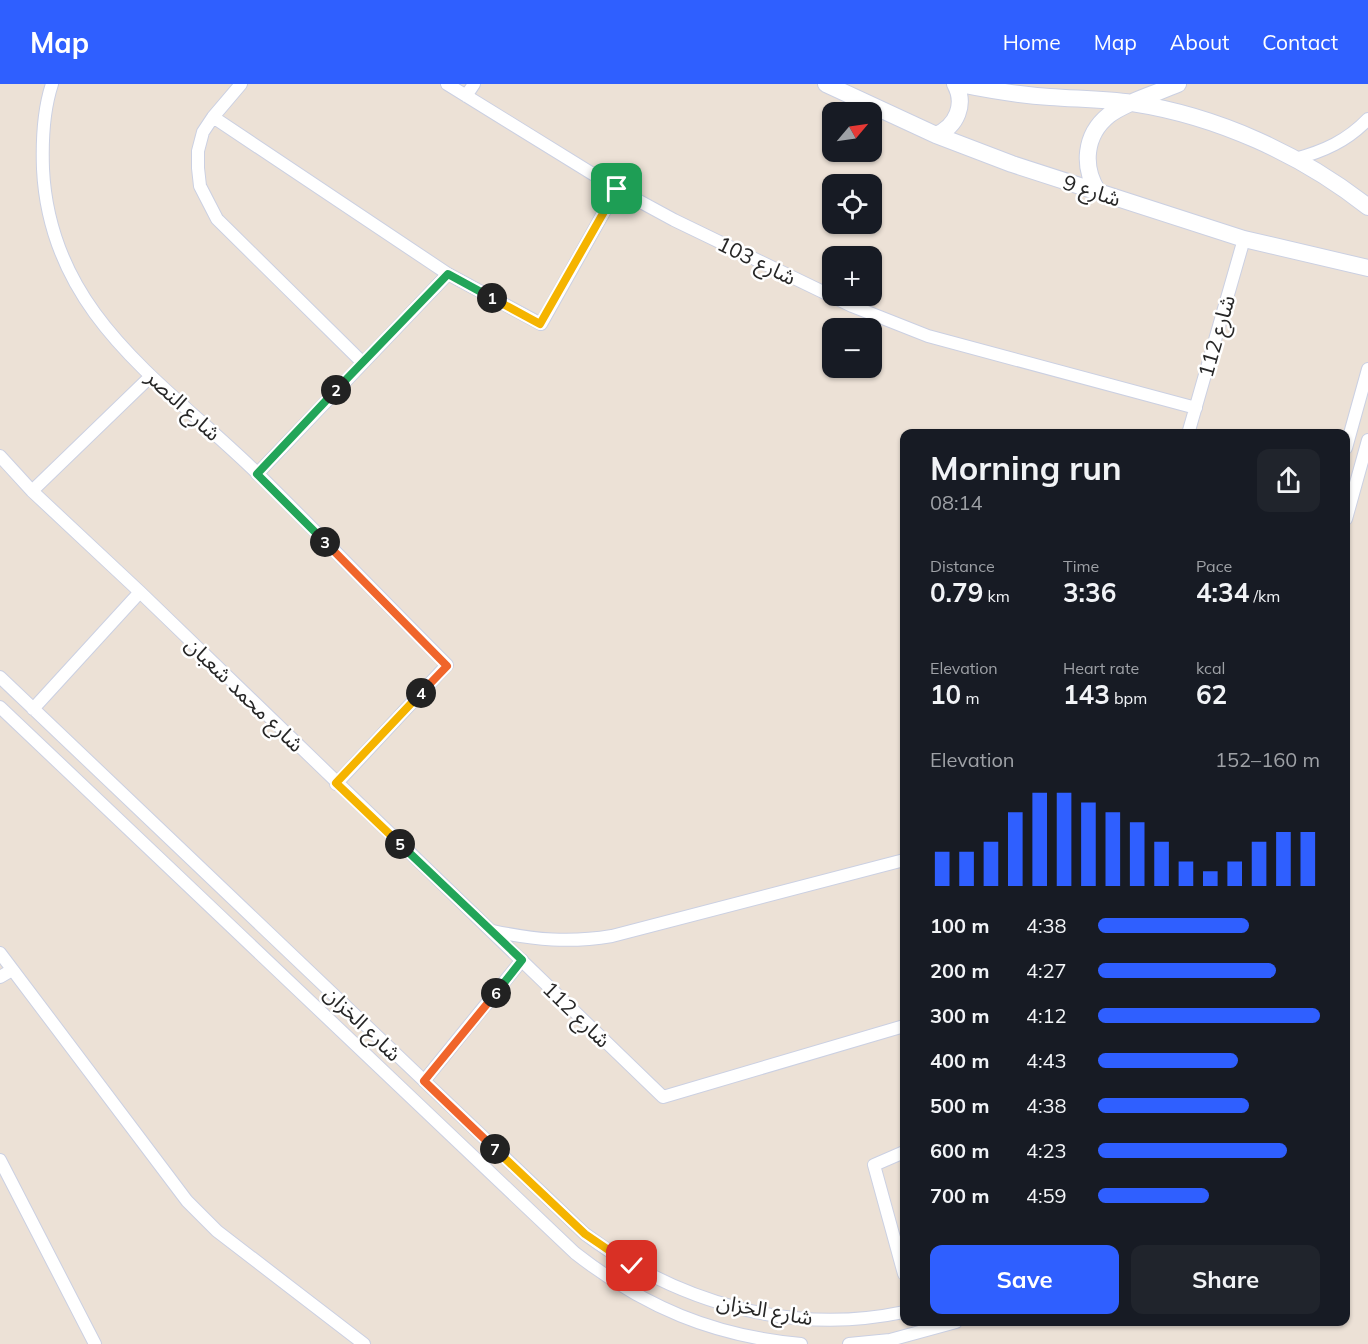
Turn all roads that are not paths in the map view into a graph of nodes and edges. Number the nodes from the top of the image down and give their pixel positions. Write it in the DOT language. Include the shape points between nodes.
graph roads {
  1 [pos="52,84"];
  2 [pos="240,84"];
  3 [pos="447,84"];
  4 [pos="474,84"];
  5 [pos="826,84"];
  6 [pos="955,84"];
  7 [pos="960,84"];
  8 [pos="1178,84"];
  9 [pos="466,96"];
  10 [pos="1132,103"];
  11 [pos="213,117"];
  12 [pos="1368,119"];
  13 [pos="936,135"];
  14 [pos="1295,159"];
  15 [pos="617,189"];
  16 [pos="1098,192"];
  17 [pos="1368,207"];
  18 [pos="1244,239"];
  19 [pos="1368,268"];
  20 [pos="448,274"];
  21 [pos="362,362"];
  22 [pos="1368,369"];
  23 [pos="151,376"];
  24 [pos="1196,408"];
  25 [pos="1190,429"];
  26 [pos="1350,434"];
  27 [pos="1368,440"];
  28 [pos="0,456"];
  29 [pos="257,474"];
  30 [pos="32,491"];
  31 [pos="1350,505"];
  32 [pos="140,592"];
  33 [pos="0,678"];
  34 [pos="0,707"];
  35 [pos="33,709"];
  36 [pos="336,783"];
  37 [pos="900,861"];
  38 [pos="492,931"];
  39 [pos="269,934"];
  40 [pos="256,951"];
  41 [pos="0,953"];
  42 [pos="522,960"];
  43 [pos="12,970"];
  44 [pos="0,977"];
  45 [pos="900,1027"];
  46 [pos="424,1081"];
  47 [pos="900,1154"];
  48 [pos="0,1160"];
  49 [pos="900,1259"];
  50 [pos="900,1312"];
  51 [pos="942,1326"];
  52 [pos="95,1344"];
  53 [pos="364,1344"];
  54 [pos="801,1344"];
  55 [pos="849,1344"];
  1 -- 23 [label="street, شارع النصر" via="42,143 44,194 56,243 77,288 106,330"];
  2 -- 11 [label="street"];
  3 -- 9 [label="street, شارع 103"];
  4 -- 9 [label="street"];
  5 -- 13 [label="main road, شارع 9"];
  6 -- 13 [label="main road" via="960,96 957,117"];
  7 -- 10 [label="main road" via="1012,93"];
  8 -- 10 [label="main road"];
  9 -- 15 [label="street, شارع 103"];
  10 -- 14 [label="main road" via="1220,126"];
  10 -- 16 [label="main road" via="1108,116 1091,138 1088,166"];
  11 -- 20 [label="street"];
  11 -- 21 [label="street" via="203,132 198,168 200,186 217,219"];
  12 -- 14 [label="street" via="1338,144"];
  13 -- 16 [label="main road, شارع 9"];
  14 -- 17 [label="main road"];
  15 -- 20 [label="street" via="540,324"];
  15 -- 24 [label="street, شارع 103" via="852,306 928,336"];
  16 -- 18 [label="main road, شارع 9"];
  18 -- 19 [label="main road, شارع 9"];
  18 -- 24 [label="street, شارع 112"];
  20 -- 21 [label="street"];
  21 -- 29 [label="street"];
  22 -- 26 [label="street"];
  23 -- 29 [label="street, شارع النصر"];
  23 -- 30 [label="street"];
  24 -- 25 [label="street, شارع 112"];
  27 -- 31 [label="street"];
  28 -- 30 [label="street, شارع محمد شعبان"];
  29 -- 36 [label="street, شارع النصر" via="447,666"];
  30 -- 32 [label="street, شارع محمد شعبان"];
  32 -- 35 [label="street"];
  32 -- 36 [label="street, شارع محمد شعبان"];
  33 -- 35 [label="street, شارع الخزان"];
  34 -- 40 [label="street, شارع الخزان"];
  35 -- 39 [label="street, شارع الخزان"];
  36 -- 38 [label="street, شارع محمد شعبان"];
  37 -- 38 [label="street" via="612,936 582,941 548,940"];
  38 -- 42 [label="street, شارع 112"];
  39 -- 40 [label="street"];
  39 -- 46 [label="street, شارع الخزان"];
  40 -- 54 [label="street, شارع الخزان" via="597,1270 644,1300 695,1322 749,1337"];
  41 -- 43 [label="street"];
  42 -- 45 [label="street, شارع 112" via="663,1097"];
  42 -- 46 [label="street"];
  43 -- 44 [label="street"];
  43 -- 53 [label="street" via="195,1209 233,1244"];
  46 -- 50 [label="street, شارع الخزان" via="585,1234 658,1280 711,1301 766,1314 846,1319"];
  47 -- 49 [label="street" via="874,1165"];
  48 -- 52 [label="street"];
  51 -- 55 [label="street" via="898,1338"];
}
